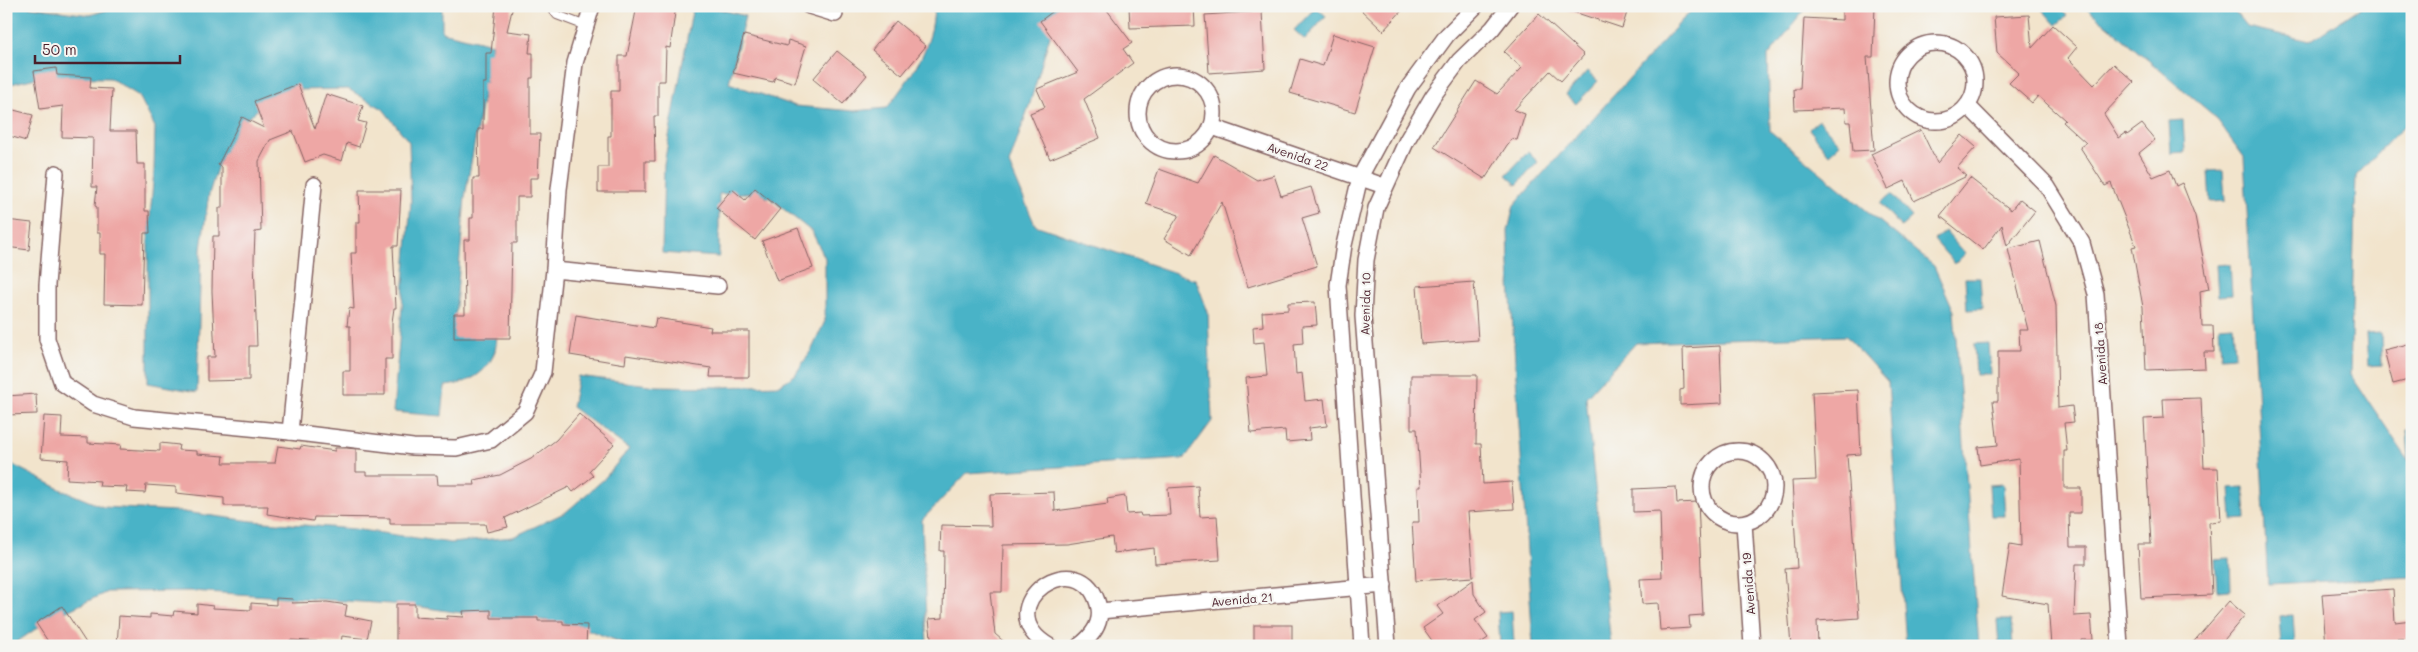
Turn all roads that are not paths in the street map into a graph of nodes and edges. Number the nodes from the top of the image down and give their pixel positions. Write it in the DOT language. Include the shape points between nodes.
graph roads {
  1 [pos="550,6"];
  2 [pos="592,6"];
  3 [pos="809,6"];
  4 [pos="1476,6"];
  5 [pos="1510,6"];
  6 [pos="835,14"];
  7 [pos="586,26"];
  8 [pos="1968,106"];
  9 [pos="1212,127"];
  10 [pos="56,173"];
  11 [pos="1360,177"];
  12 [pos="314,185"];
  13 [pos="1384,186"];
  14 [pos="554,270"];
  15 [pos="718,286"];
  16 [pos="290,432"];
  17 [pos="1744,523"];
  18 [pos="1384,585"];
  19 [pos="1358,588"];
  20 [pos="1100,611"];
  21 [pos="1049,646"];
  22 [pos="1079,646"];
  23 [pos="1362,646"];
  24 [pos="1388,646"];
  25 [pos="1752,646"];
  26 [pos="2120,646"];
  1 -- 7 [label="lane" via="557,15"];
  2 -- 7 [label="street"];
  3 -- 6 [label="street"];
  4 -- 11 [label="street, Avenida 10" via="1447,35 1408,88"];
  5 -- 13 [label="street, Avenida 10" via="1492,29 1458,61 1433,96"];
  7 -- 14 [label="street" via="575,63 559,189"];
  8 -- 8 [label="street" via="1975,92 1976,76 1960,50 1946,43 1931,42 1916,47 1904,58 1897,71 1896,87 1902,102 1912,113 1926,120 1942,121 1956,116"];
  8 -- 26 [label="street, Avenida 18" via="2047,186 2082,243 2096,294"];
  9 -- 9 [label="street" via="1211,98 1191,77 1176,75 1162,78 1149,86 1141,98 1138,113 1141,127 1149,140 1162,148 1176,151 1191,148"];
  9 -- 11 [label="street, Avenida 22"];
  10 -- 16 [label="street" via="46,339 62,383 93,404 134,417"];
  11 -- 13 [label="street, Avenida 22"];
  11 -- 19 [label="street, Avenida 10" via="1338,285"];
  12 -- 16 [label="street"];
  13 -- 18 [label="street, Avenida 10" via="1376,208 1366,260 1363,316"];
  14 -- 15 [label="street"];
  14 -- 16 [label="street" via="543,372 525,412 491,440 456,448 412,447"];
  17 -- 17 [label="street" via="1757,518 1768,508 1774,496 1774,482 1769,468 1760,458 1747,452 1732,451 1719,456 1708,466 1702,479 1702,493 1716,516 1729,522"];
  17 -- 25 [label="street, Avenida 19"];
  18 -- 19 [label="street, Avenida 21"];
  18 -- 24 [label="street, Avenida 10"];
  19 -- 20 [label="street, Avenida 21"];
  19 -- 23 [label="street, Avenida 10"];
  20 -- 21 [label="street" via="1088,586 1076,579 1048,580 1029,600 1027,615 1030,628 1039,640"];
  20 -- 22 [label="street" via="1098,625"];
}
